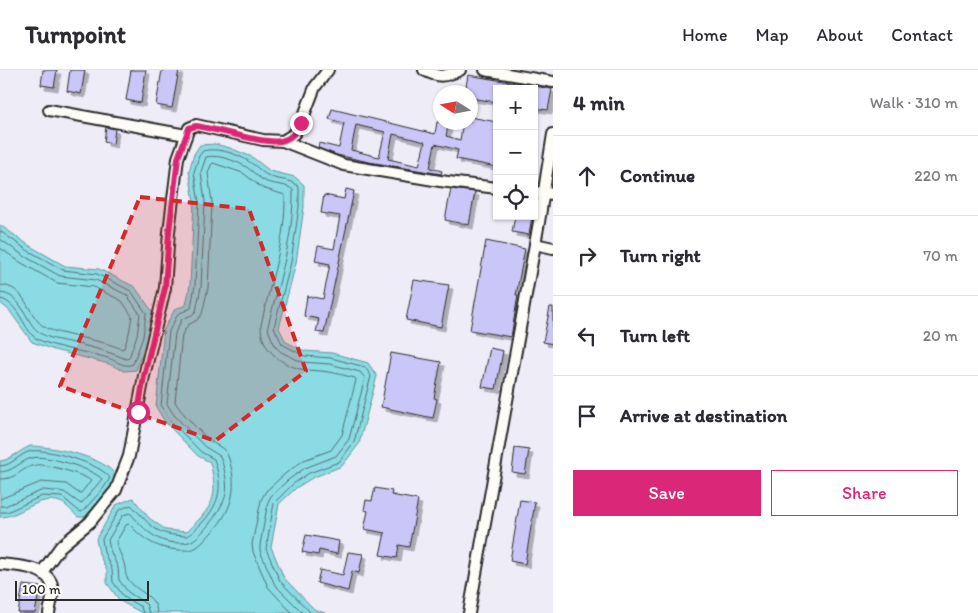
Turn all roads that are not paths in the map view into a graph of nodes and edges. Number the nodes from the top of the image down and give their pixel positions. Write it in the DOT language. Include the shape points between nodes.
graph roads {
  1 [pos="328,70"];
  2 [pos="424,70"];
  3 [pos="460,70"];
  4 [pos="484,70"];
  5 [pos="553,82"];
  6 [pos="49,110"];
  7 [pos="553,134"];
  8 [pos="186,135"];
  9 [pos="283,141"];
  10 [pos="493,188"];
  11 [pos="544,193"];
  12 [pos="535,244"];
  13 [pos="553,248"];
  14 [pos="0,564"];
  15 [pos="42,572"];
  16 [pos="49,613"];
  17 [pos="469,613"];
  1 -- 9 [label="street" via="315,87 301,123 294,134"];
  2 -- 3 [label="street" via="443,76"];
  4 -- 5 [label="street"];
  6 -- 8 [label="street"];
  7 -- 11 [label="street"];
  8 -- 9 [label="street" via="189,128 196,126"];
  8 -- 15 [label="street" via="178,158 165,288 129,456 116,490 90,522 61,546"];
  9 -- 10 [label="street" via="344,165"];
  11 -- 12 [label="street"];
  12 -- 13 [label="street"];
  12 -- 17 [label="street"];
  14 -- 15 [label="street"];
  15 -- 16 [label="street" via="53,589"];
}
